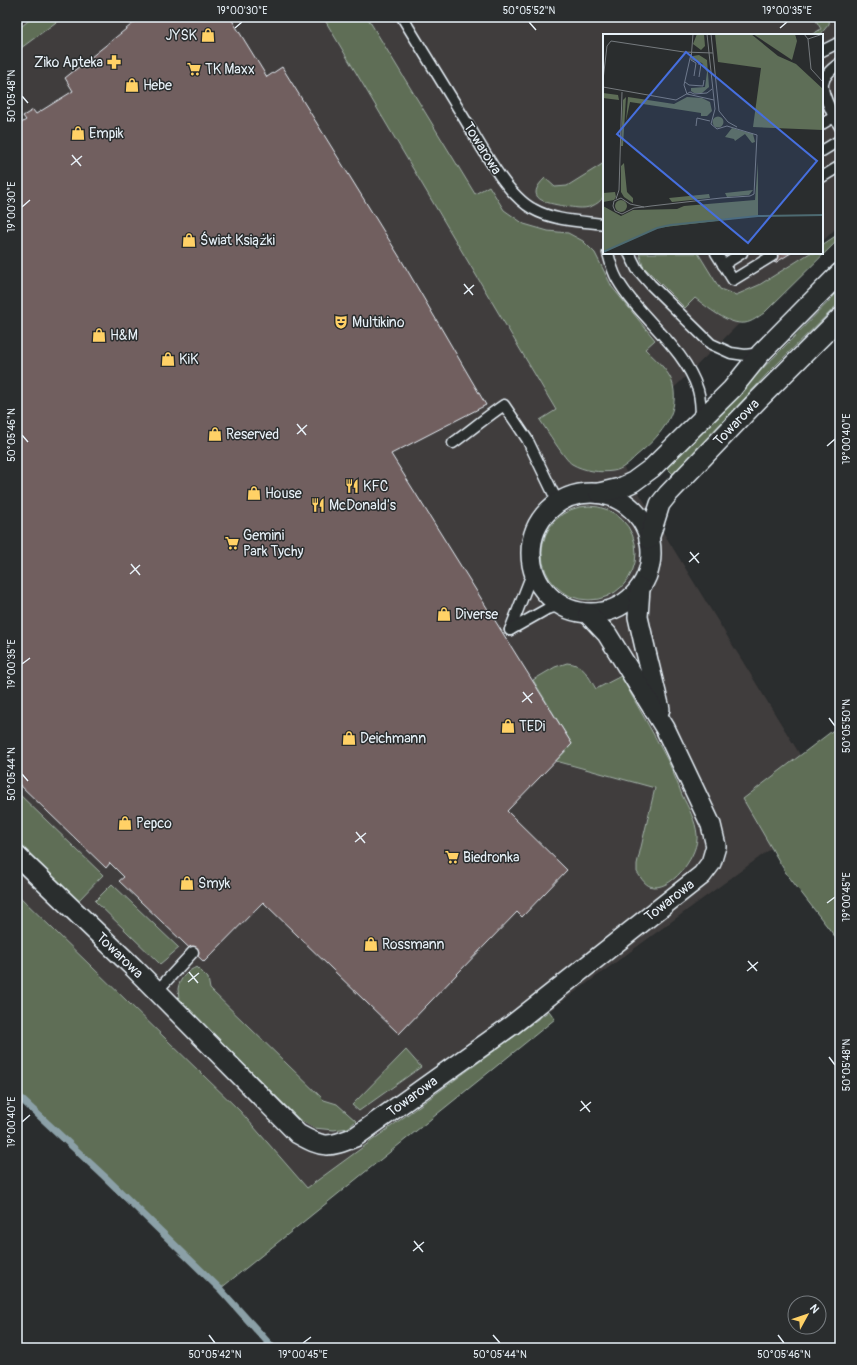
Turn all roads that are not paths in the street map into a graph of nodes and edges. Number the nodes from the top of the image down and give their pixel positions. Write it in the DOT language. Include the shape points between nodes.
graph roads {
  1 [pos="402,17"];
  2 [pos="840,42"];
  3 [pos="823,50"];
  4 [pos="840,63"];
  5 [pos="823,83"];
  6 [pos="823,92"];
  7 [pos="834,117"];
  8 [pos="823,123"];
  9 [pos="840,127"];
  10 [pos="840,140"];
  11 [pos="823,150"];
  12 [pos="840,166"];
  13 [pos="823,177"];
  14 [pos="603,224"];
  15 [pos="608,254"];
  16 [pos="630,254"];
  17 [pos="717,254"];
  18 [pos="740,254"];
  19 [pos="772,256"];
  20 [pos="723,265"];
  21 [pos="840,273"];
  22 [pos="840,318"];
  23 [pos="761,353"];
  24 [pos="701,420"];
  25 [pos="453,444"];
  26 [pos="599,493"];
  27 [pos="558,502"];
  28 [pos="649,539"];
  29 [pos="533,571"];
  30 [pos="640,588"];
  31 [pos="560,606"];
  32 [pos="588,614"];
  33 [pos="665,728"];
  34 [pos="17,856"];
  35 [pos="193,952"];
  36 [pos="157,990"];
  1 -- 14 [label="lane, Towarowa" via="491,161 519,200 545,215"];
  2 -- 3 [label="lane"];
  4 -- 5 [label="lane" via="826,74"];
  6 -- 7 [label="lane"];
  7 -- 8 [label="lane"];
  7 -- 9 [label="lane"];
  10 -- 11 [label="lane"];
  12 -- 13 [label="lane"];
  15 -- 24 [label="lane, Towarowa" via="616,278 682,359 693,378 701,405"];
  16 -- 23 [label="lane" via="637,269 651,285 711,344 731,353"];
  17 -- 20 [label="lane"];
  18 -- 20 [label="lane"];
  19 -- 20 [label="lane" via="733,280"];
  21 -- 23 [label="street, Towarowa"];
  22 -- 28 [label="street, Towarowa" via="752,405 668,494 660,504"];
  23 -- 24 [label="street, Towarowa"];
  24 -- 26 [label="street, Towarowa" via="652,468 633,482"];
  25 -- 27 [label="lane" via="504,405 527,439"];
  26 -- 27 [label="street" via="581,493"];
  26 -- 28 [label="street" via="624,503 636,514 644,524"];
  27 -- 29 [label="street" via="539,521 533,535 530,552"];
  28 -- 30 [label="street" via="649,570"];
  29 -- 31 [label="street" via="549,598"];
  29 -- 31 [label="lane" via="510,630 547,609"];
  30 -- 32 [label="street" via="627,602 615,608 602,613"];
  30 -- 33 [label="street, Towarowa" via="638,617"];
  31 -- 32 [label="street"];
  32 -- 33 [label="street, Towarowa" via="607,634"];
  33 -- 36 [label="street, Towarowa" via="711,825 716,846 711,863 702,874 512,1025 354,1137 335,1146 315,1144 298,1134"];
  34 -- 36 [label="street, Towarowa"];
  35 -- 36 [label="lane"];
}
